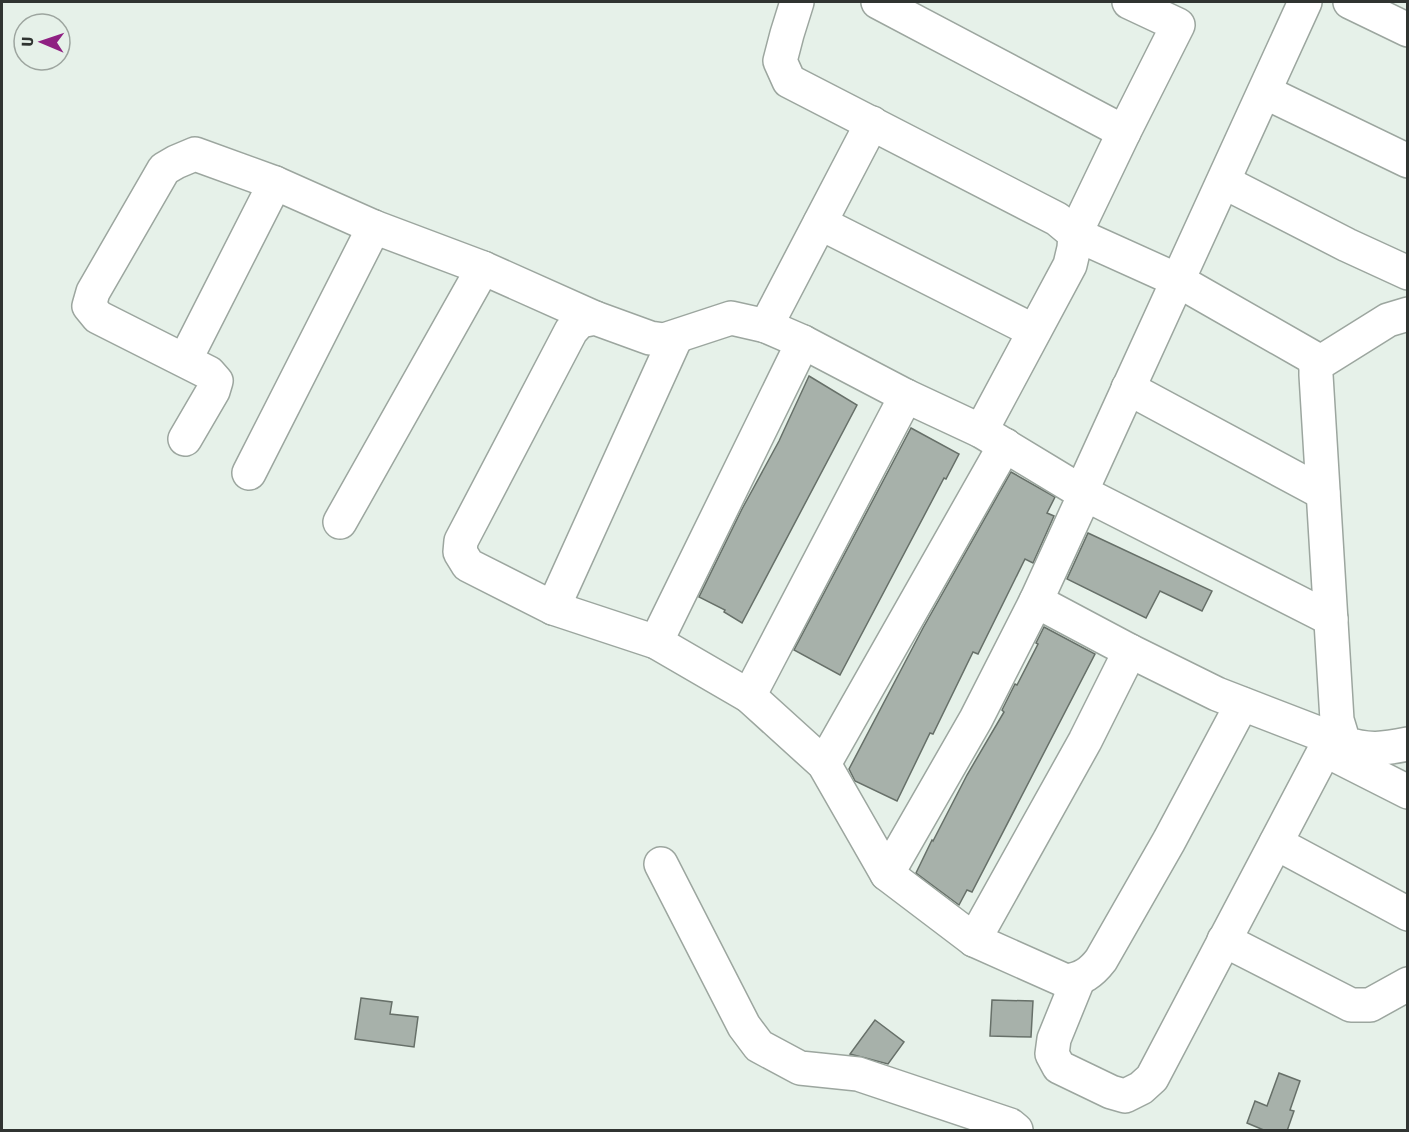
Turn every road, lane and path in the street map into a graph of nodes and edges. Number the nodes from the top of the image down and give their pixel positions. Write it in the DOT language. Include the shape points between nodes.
graph roads {
  1 [pos="797,2"];
  2 [pos="878,2"];
  3 [pos="1129,2"];
  4 [pos="1305,2"];
  5 [pos="1350,2"];
  6 [pos="1184,13"];
  7 [pos="1396,17"];
  8 [pos="1264,92"];
  9 [pos="872,123"];
  10 [pos="1124,132"];
  11 [pos="1407,161"];
  12 [pos="1224,182"];
  13 [pos="275,183"];
  14 [pos="820,223"];
  15 [pos="374,227"];
  16 [pos="1075,234"];
  17 [pos="483,268"];
  18 [pos="1407,273"];
  19 [pos="1177,280"];
  20 [pos="1407,314"];
  21 [pos="595,318"];
  22 [pos="766,326"];
  23 [pos="1034,331"];
  24 [pos="676,337"];
  25 [pos="804,342"];
  26 [pos="185,360"];
  27 [pos="1316,365"];
  28 [pos="1128,388"];
  29 [pos="906,396"];
  30 [pos="993,438"];
  31 [pos="185,439"];
  32 [pos="249,473"];
  33 [pos="1083,493"];
  34 [pos="1323,493"];
  35 [pos="340,522"];
  36 [pos="1036,601"];
  37 [pos="554,608"];
  38 [pos="1331,619"];
  39 [pos="656,642"];
  40 [pos="1130,651"];
  41 [pos="749,696"];
  42 [pos="1242,704"];
  43 [pos="1333,744"];
  44 [pos="1407,744"];
  45 [pos="824,764"];
  46 [pos="1407,792"];
  47 [pos="1276,843"];
  48 [pos="661,864"];
  49 [pos="888,874"];
  50 [pos="1407,914"];
  51 [pos="974,940"];
  52 [pos="1224,940"];
  53 [pos="1078,980"];
  54 [pos="1407,984"];
  55 [pos="1017,1131"];
  1 -- 9 [label="street" via="780,61 789,81"];
  2 -- 10 [label="street"];
  3 -- 6 [label="street"];
  4 -- 8 [label="street"];
  5 -- 7 [label="street"];
  6 -- 10 [label="street"];
  8 -- 11 [label="street"];
  8 -- 12 [label="street"];
  9 -- 14 [label="street"];
  9 -- 16 [label="street" via="1057,219"];
  10 -- 16 [label="street"];
  12 -- 18 [label="street"];
  12 -- 19 [label="street"];
  13 -- 15 [label="street"];
  13 -- 26 [label="street"];
  13 -- 26 [label="street" via="195,154 164,169 93,292 88,306 98,317"];
  14 -- 22 [label="street"];
  14 -- 23 [label="street"];
  15 -- 17 [label="street"];
  15 -- 32 [label="street"];
  16 -- 19 [label="street"];
  16 -- 23 [label="street" via="1070,265"];
  17 -- 21 [label="street"];
  17 -- 35 [label="street"];
  19 -- 27 [label="street" via="1312,357"];
  19 -- 28 [label="street"];
  20 -- 27 [label="street" via="1388,320"];
  21 -- 24 [label="street" via="650,338"];
  21 -- 37 [label="street" via="580,321 572,331 461,541 460,552 468,565"];
  22 -- 24 [label="street" via="731,318"];
  22 -- 25 [label="street"];
  23 -- 30 [label="street"];
  24 -- 37 [label="street"];
  25 -- 29 [label="street"];
  25 -- 39 [label="street"];
  26 -- 31 [label="street" via="216,381"];
  27 -- 34 [label="street"];
  28 -- 33 [label="street"];
  28 -- 34 [label="street"];
  29 -- 30 [label="street"];
  29 -- 41 [label="street"];
  30 -- 33 [label="street"];
  30 -- 45 [label="street"];
  33 -- 36 [label="street"];
  33 -- 38 [label="street"];
  34 -- 38 [label="street"];
  36 -- 40 [label="street"];
  36 -- 49 [label="street" via="976,719"];
  37 -- 39 [label="street"];
  38 -- 43 [label="street" via="1337,720"];
  39 -- 41 [label="street"];
  40 -- 42 [label="street"];
  40 -- 51 [label="street" via="1085,741"];
  41 -- 45 [label="street"];
  42 -- 43 [label="street"];
  42 -- 53 [label="street" via="1101,960"];
  43 -- 44 [label="street" via="1383,749"];
  43 -- 46 [label="street"];
  43 -- 47 [label="street"];
  45 -- 49 [label="street"];
  47 -- 50 [label="street"];
  47 -- 52 [label="street"];
  48 -- 55 [label="street" via="744,1026 759,1047 800,1068 858,1074 1010,1125"];
  49 -- 51 [label="street"];
  51 -- 53 [label="street" via="1066,981"];
  52 -- 53 [label="street" via="1152,1078 1125,1096 1059,1067 1052,1054 1054,1039"];
  52 -- 54 [label="street" via="1351,1005 1370,1005"];
}
